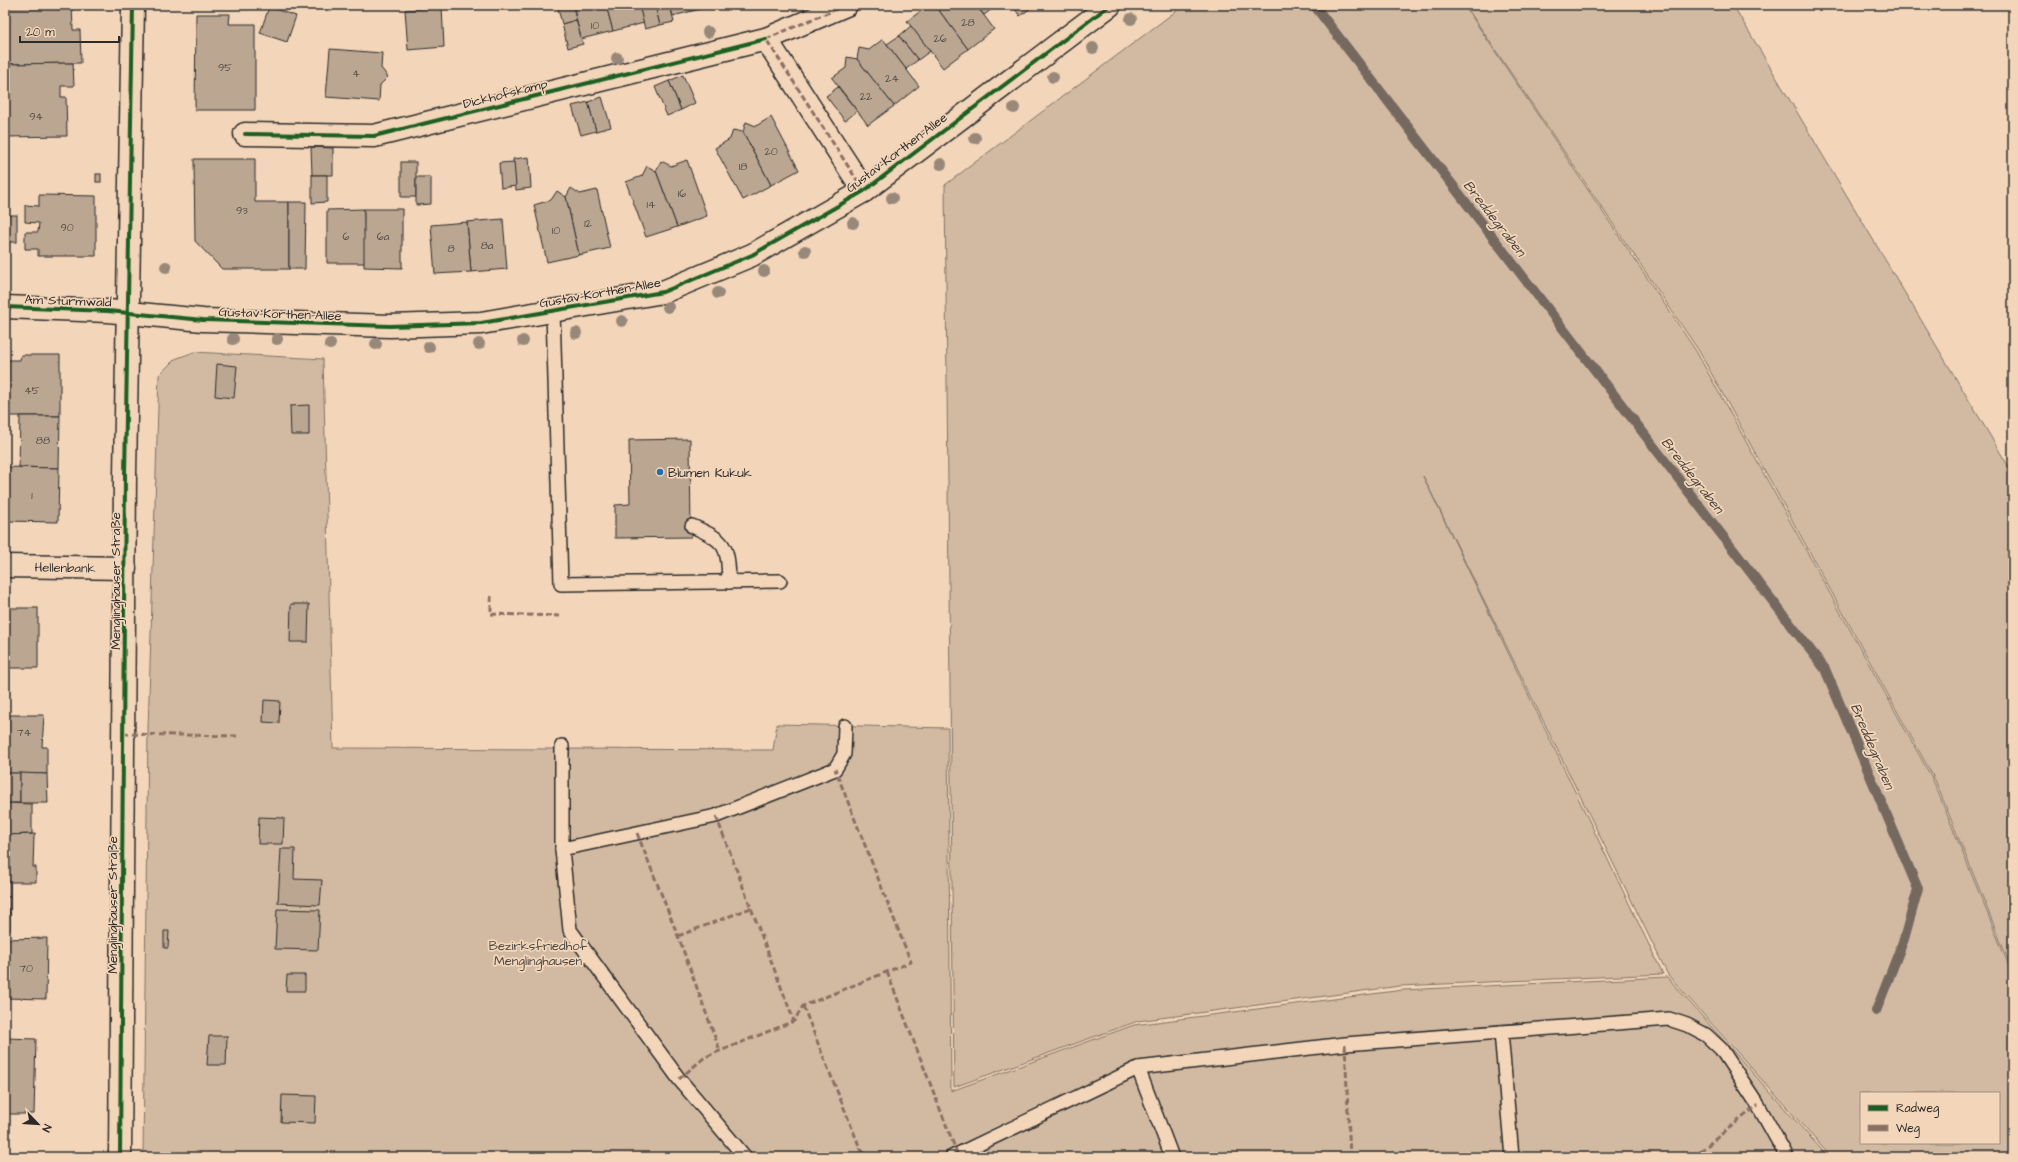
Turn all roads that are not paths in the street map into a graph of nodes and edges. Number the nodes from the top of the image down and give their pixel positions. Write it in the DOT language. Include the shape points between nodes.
graph roads {
  1 [pos="133,5"];
  2 [pos="846,5"];
  3 [pos="1110,5"];
  4 [pos="766,39"];
  5 [pos="245,134"];
  6 [pos="864,192"];
  7 [pos="5,307"];
  8 [pos="553,311"];
  9 [pos="129,313"];
  10 [pos="692,526"];
  11 [pos="5,566"];
  12 [pos="125,568"];
  13 [pos="780,581"];
  14 [pos="729,582"];
  15 [pos="845,726"];
  16 [pos="562,746"];
  17 [pos="562,849"];
  18 [pos="1501,1032"];
  19 [pos="1138,1068"];
  20 [pos="120,1157"];
  21 [pos="745,1157"];
  22 [pos="952,1157"];
  23 [pos="1172,1157"];
  24 [pos="1512,1157"];
  25 [pos="1787,1157"];
  1 -- 9 [label="street, Menglinghauser Straße"];
  2 -- 4 [label="street, Dickhofskamp"];
  3 -- 6 [label="street, Gustav-Korthen-Allee"];
  4 -- 5 [label="street, Dickhofskamp" via="374,136"];
  4 -- 6 [label="street"];
  6 -- 8 [label="street, Gustav-Korthen-Allee" via="752,255 663,292"];
  7 -- 9 [label="street, Am Sturmwald"];
  8 -- 9 [label="street, Gustav-Korthen-Allee" via="481,323 390,326 202,320"];
  8 -- 14 [label="lane" via="561,584"];
  9 -- 12 [label="street, Menglinghauser Straße"];
  10 -- 14 [label="lane" via="721,542 728,557"];
  11 -- 12 [label="street, Hellenbank"];
  12 -- 20 [label="street, Menglinghauser Straße"];
  13 -- 14 [label="lane"];
  15 -- 17 [label="lane" via="844,754 835,769 716,816"];
  16 -- 17 [label="lane"];
  17 -- 21 [label="lane" via="570,930 679,1079"];
  18 -- 19 [label="lane" via="1345,1044"];
  18 -- 24 [label="lane"];
  18 -- 25 [label="lane" via="1669,1019 1687,1025 1706,1035 1721,1049 1758,1105"];
  19 -- 22 [label="lane"];
  19 -- 23 [label="lane"];
}
